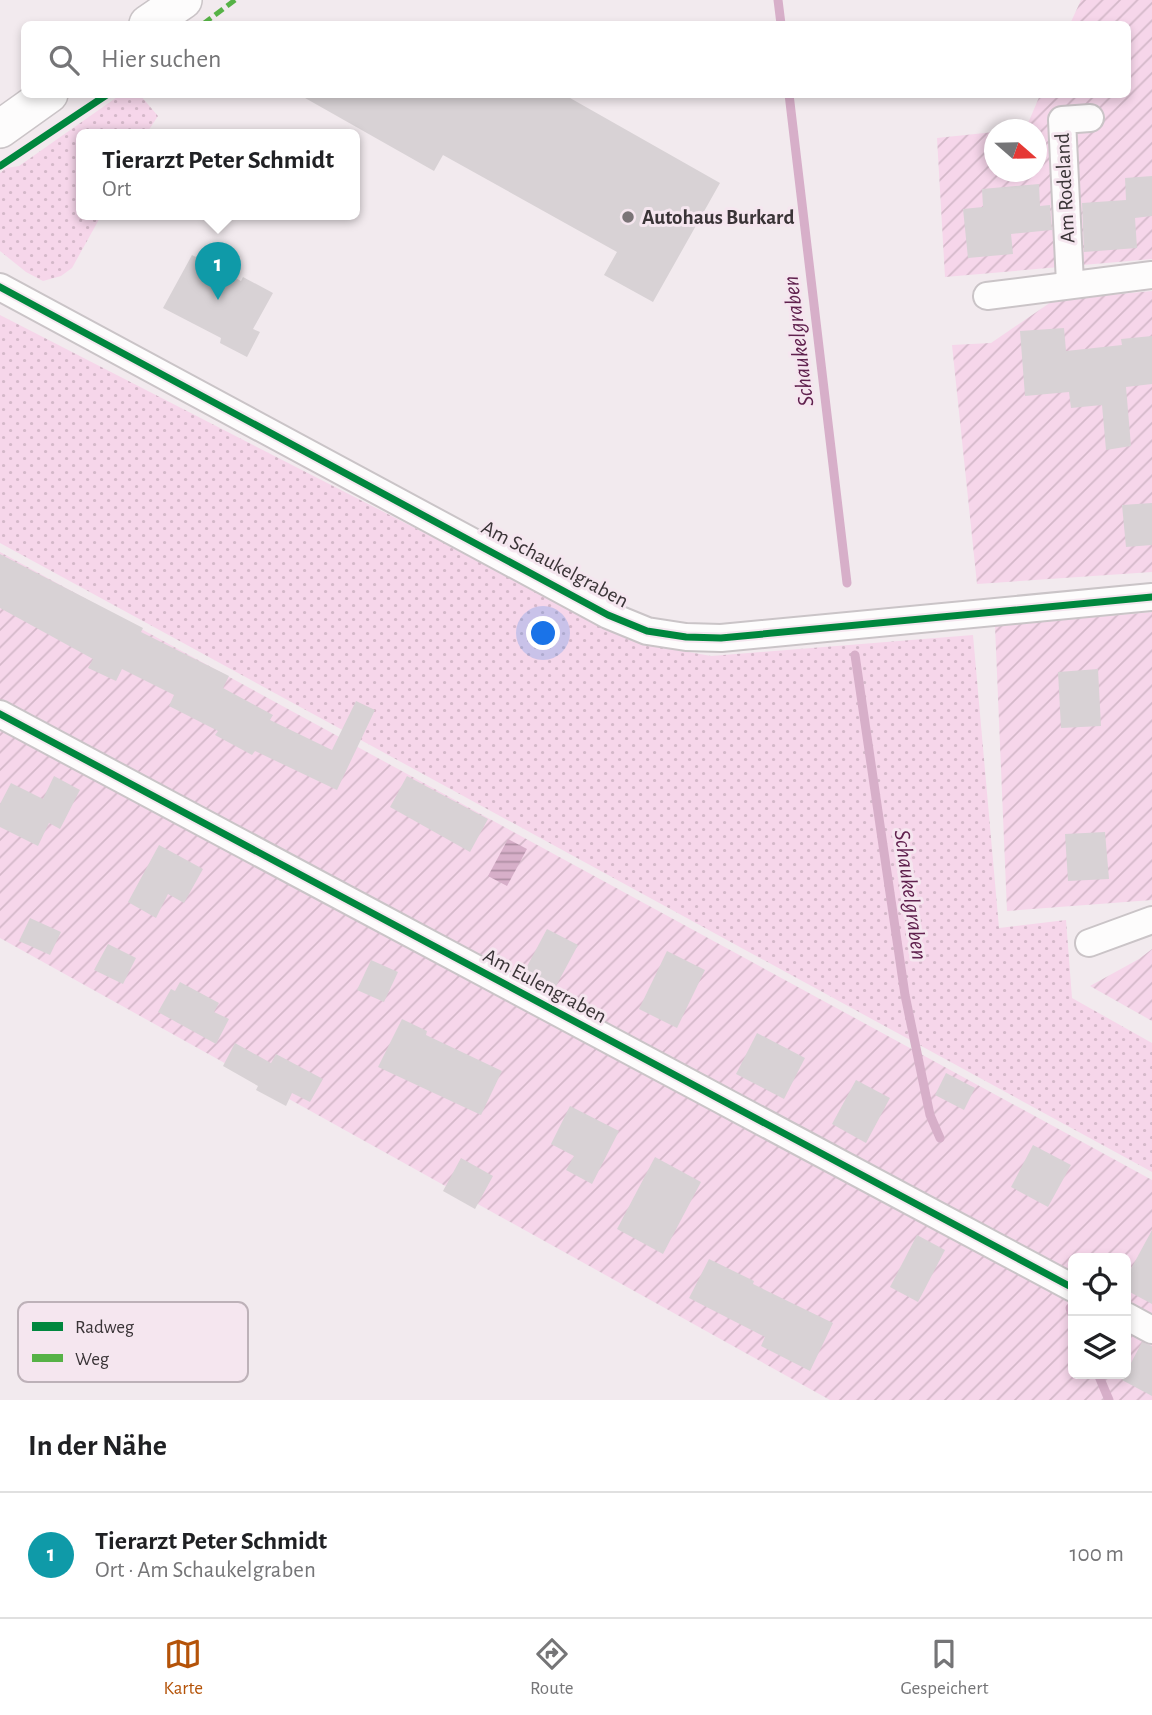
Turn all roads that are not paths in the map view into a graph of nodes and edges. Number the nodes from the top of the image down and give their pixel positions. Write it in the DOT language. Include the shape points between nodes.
graph roads {
  1 [pos="183,0"];
  2 [pos="152,21"];
  3 [pos="43,98"];
  4 [pos="1090,118"];
  5 [pos="0,129"];
  6 [pos="1152,275"];
  7 [pos="1070,284"];
  8 [pos="0,287"];
  9 [pos="987,296"];
  10 [pos="1152,597"];
  11 [pos="0,714"];
  12 [pos="1152,920"];
  13 [pos="1089,943"];
  14 [pos="1068,1285"];
  15 [pos="1131,1319"];
  16 [pos="1152,1330"];
  1 -- 2 [label="main road"];
  3 -- 5 [label="main road"];
  4 -- 7 [label="street, Am Rodeland" via="1062,120"];
  6 -- 7 [label="street"];
  7 -- 9 [label="street"];
  8 -- 10 [label="street, Am Schaukelgraben" via="647,631 721,638"];
  11 -- 14 [label="street, Am Eulengraben"];
  12 -- 13 [label="street"];
  15 -- 16 [label="street"];
}
